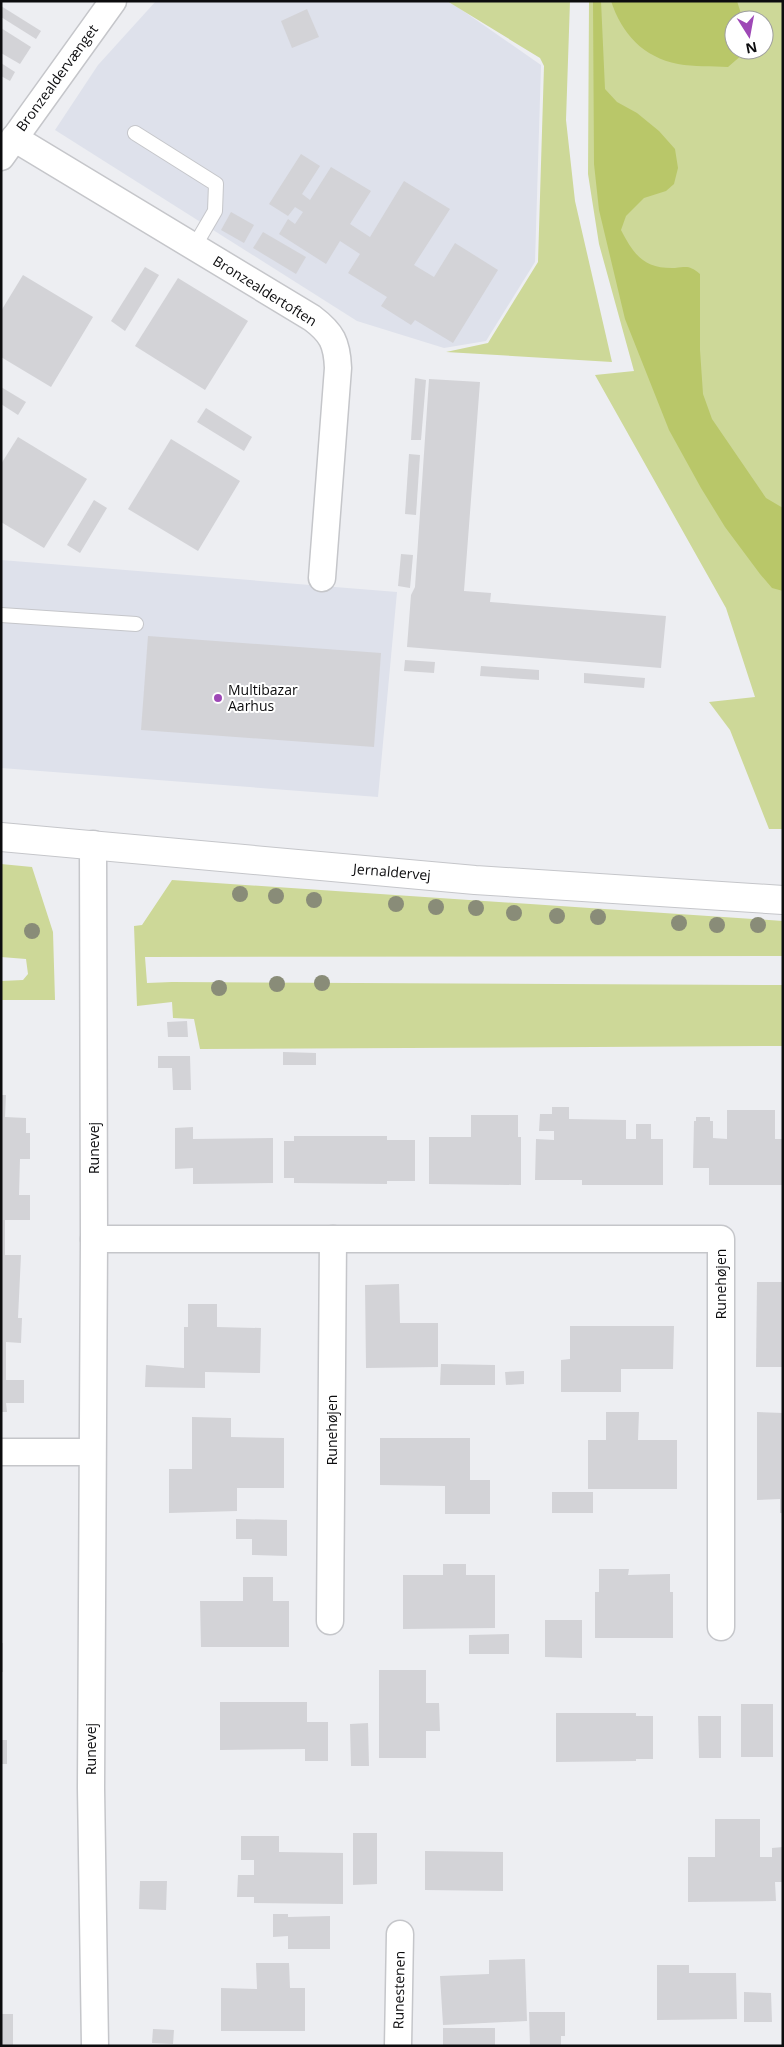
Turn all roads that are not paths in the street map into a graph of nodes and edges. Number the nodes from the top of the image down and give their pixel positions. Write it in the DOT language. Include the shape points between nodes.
graph roads {
  1 [pos="113,1"];
  2 [pos="135,133"];
  3 [pos="8,147"];
  4 [pos="194,247"];
  5 [pos="322,578"];
  6 [pos="1,615"];
  7 [pos="136,624"];
  8 [pos="1,837"];
  9 [pos="93,844"];
  10 [pos="783,900"];
  11 [pos="94,1239"];
  12 [pos="334,1239"];
  13 [pos="1,1452"];
  14 [pos="92,1452"];
  15 [pos="330,1621"];
  16 [pos="721,1627"];
  17 [pos="400,1934"];
  18 [pos="95,2046"];
  19 [pos="398,2046"];
  1 -- 3 [label="street, Bronzealdervænget"];
  2 -- 4 [label="lane" via="216,184 216,211"];
  3 -- 4 [label="street, Bronzealdertoften"];
  4 -- 5 [label="street, Bronzealdertoften" via="312,318 332,338 338,368"];
  6 -- 7 [label="lane"];
  8 -- 9 [label="street, Jernaldervej"];
  9 -- 10 [label="street, Jernaldervej" via="476,880"];
  9 -- 11 [label="street, Runevej"];
  11 -- 12 [label="street, Runehøjen"];
  11 -- 14 [label="street, Runevej"];
  12 -- 15 [label="street, Runehøjen"];
  12 -- 16 [label="street, Runehøjen" via="721,1239"];
  13 -- 14 [label="street"];
  14 -- 18 [label="street, Runevej" via="91,1788"];
  17 -- 19 [label="street, Runestenen"];
}
